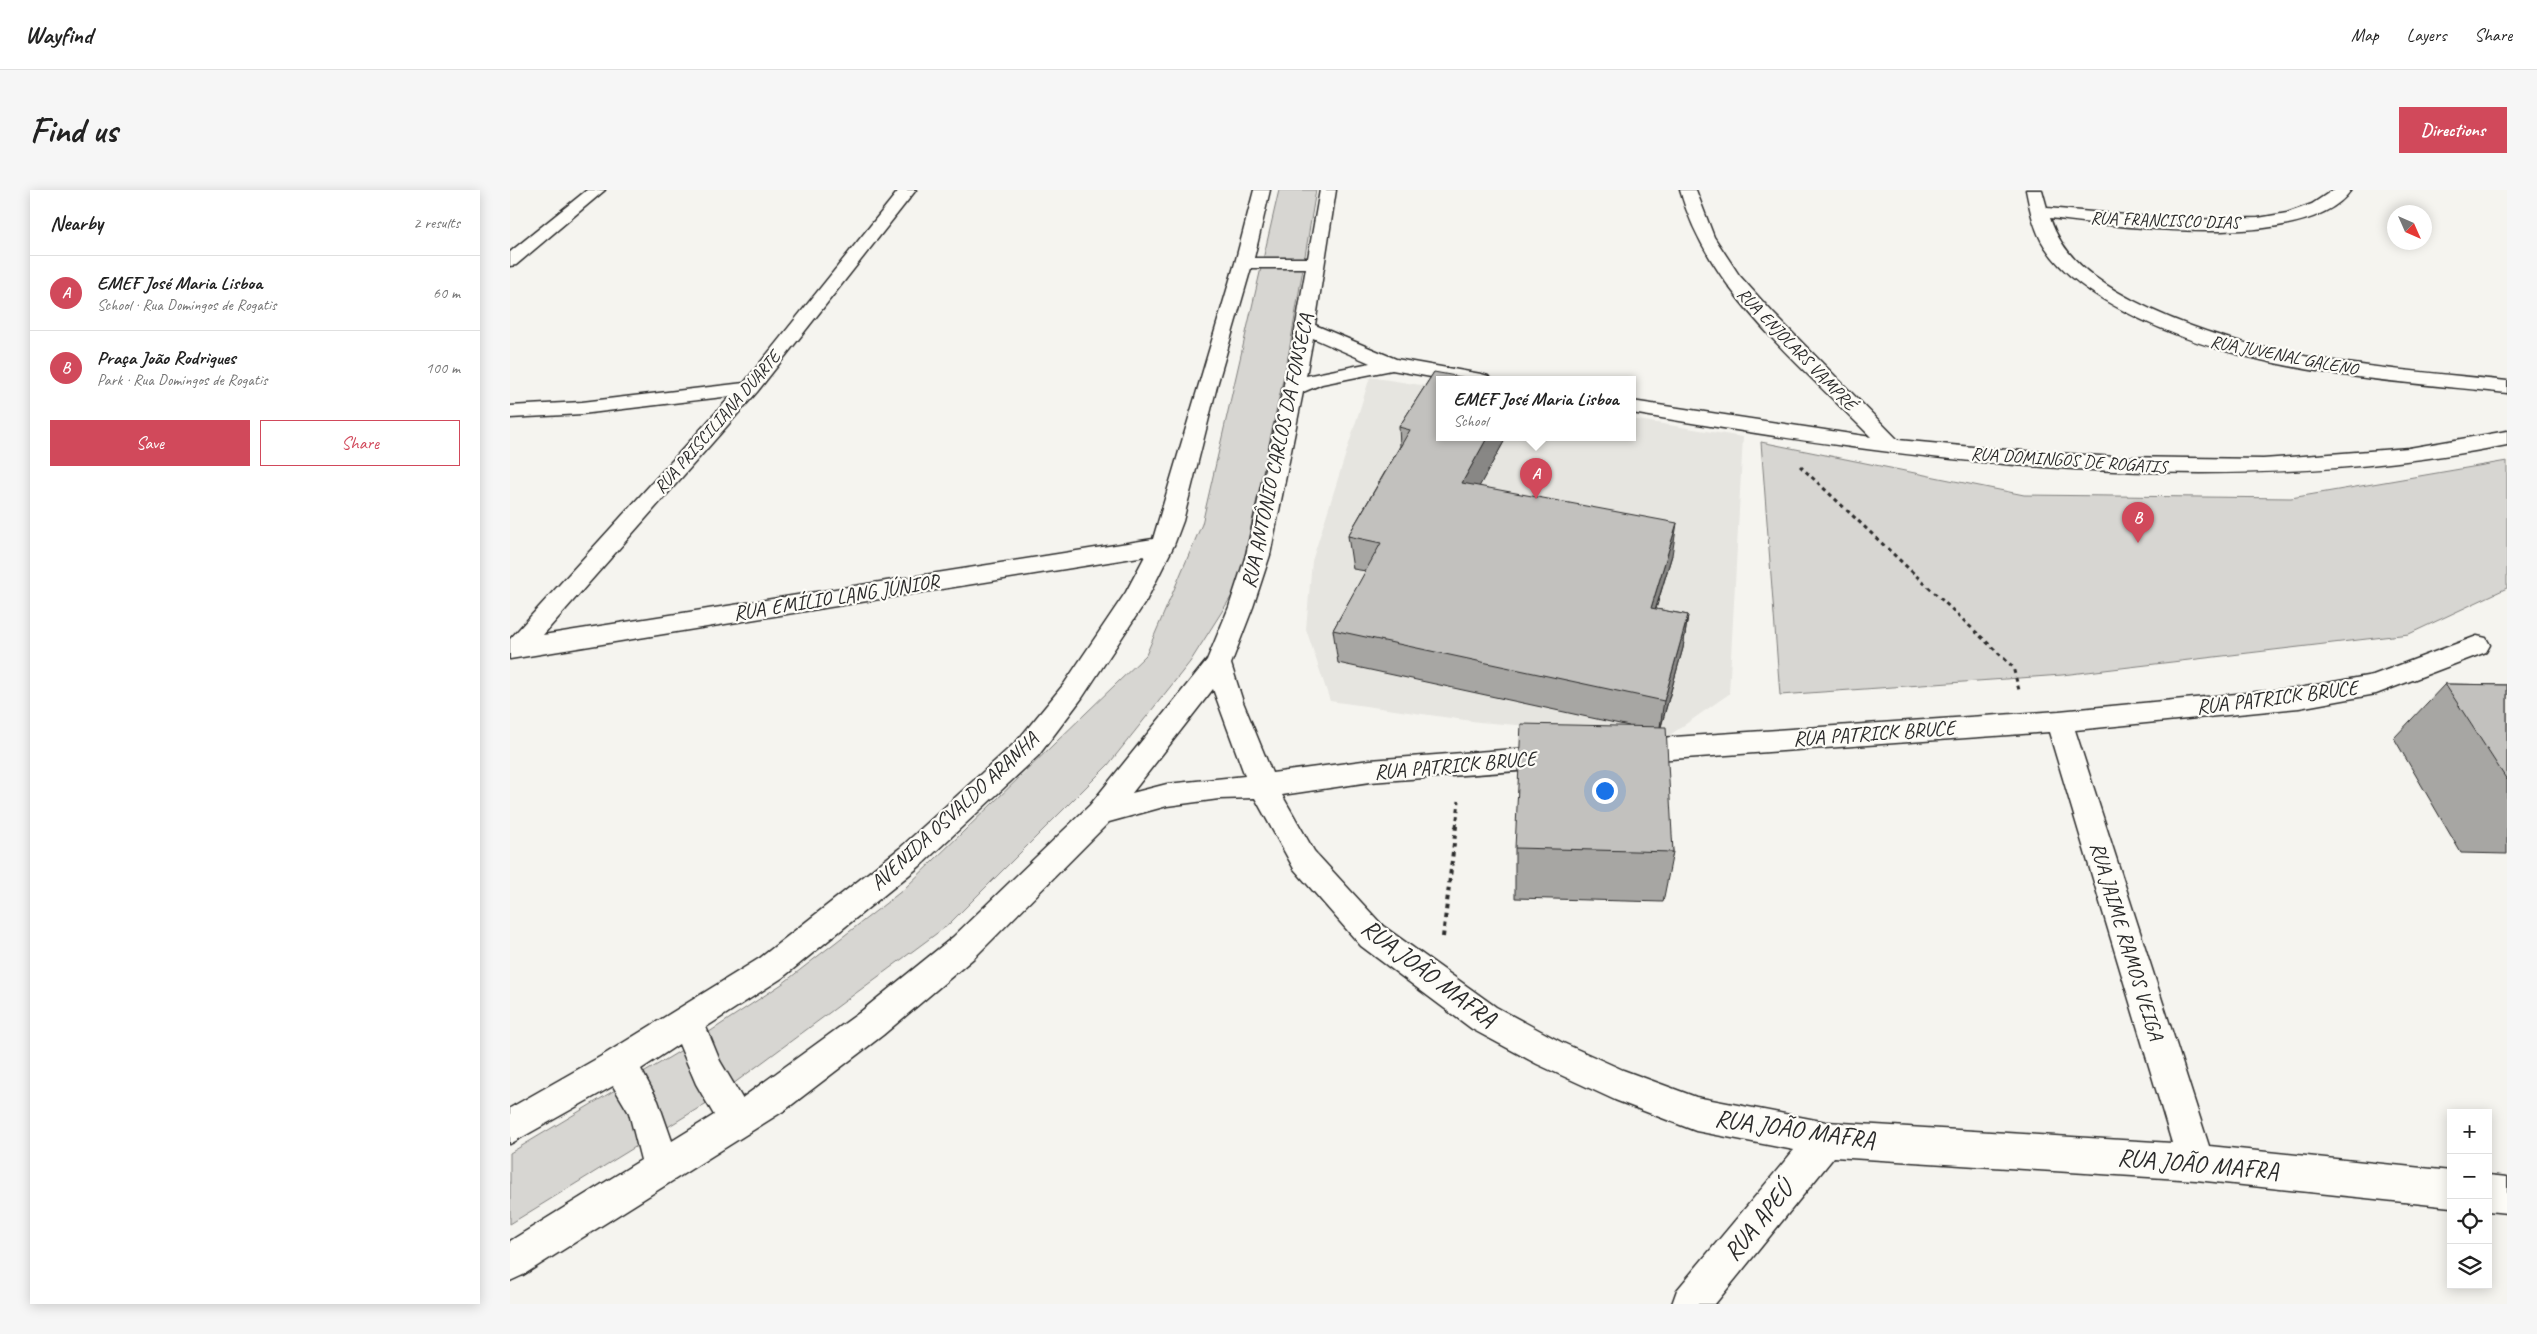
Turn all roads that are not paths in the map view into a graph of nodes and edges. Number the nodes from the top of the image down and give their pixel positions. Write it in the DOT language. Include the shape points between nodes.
graph roads {
  1 [pos="597,190"];
  2 [pos="908,190"];
  3 [pos="1262,190"];
  4 [pos="1328,190"];
  5 [pos="1688,190"];
  6 [pos="2034,190"];
  7 [pos="2343,190"];
  8 [pos="2039,212"];
  9 [pos="510,261"];
  10 [pos="1244,263"];
  11 [pos="1315,263"];
  12 [pos="1305,328"];
  13 [pos="1391,364"];
  14 [pos="1458,376"];
  15 [pos="2454,380"];
  16 [pos="2507,387"];
  17 [pos="750,388"];
  18 [pos="1294,388"];
  19 [pos="2507,400"];
  20 [pos="1636,408"];
  21 [pos="510,412"];
  22 [pos="2507,438"];
  23 [pos="1892,446"];
  24 [pos="1162,545"];
  25 [pos="2477,644"];
  26 [pos="514,649"];
  27 [pos="1218,664"];
  28 [pos="2059,721"];
  29 [pos="1263,786"];
  30 [pos="1100,813"];
  31 [pos="688,1020"];
  32 [pos="617,1065"];
  33 [pos="737,1120"];
  34 [pos="510,1127"];
  35 [pos="1826,1139"];
  36 [pos="2196,1162"];
  37 [pos="660,1168"];
  38 [pos="2447,1189"];
  39 [pos="2492,1194"];
  40 [pos="2507,1196"];
  41 [pos="510,1262"];
  42 [pos="1691,1304"];
  1 -- 9 [label="street"];
  2 -- 17 [label="street, RUA PRISCILIANA DUARTE"];
  3 -- 10 [label="street"];
  4 -- 11 [label="street, RUA ANTÔNIO CARLOS DA FONSECA"];
  5 -- 23 [label="street, RUA ENJOLARS VAMPRÉ" via="1692,207 1711,246 1738,290"];
  6 -- 8 [label="street, RUA JUVENAL GALENO"];
  7 -- 8 [label="street, RUA FRANCISCO DIAS" via="2318,208 2276,221 2220,226"];
  8 -- 15 [label="street, RUA JUVENAL GALENO" via="2053,246 2088,281 2129,307 2196,337 2255,353 2340,368"];
  10 -- 11 [label="street"];
  10 -- 24 [label="street"];
  11 -- 12 [label="street, RUA ANTÔNIO CARLOS DA FONSECA"];
  12 -- 13 [label="street"];
  12 -- 18 [label="street, RUA ANTÔNIO CARLOS DA FONSECA"];
  13 -- 14 [label="street"];
  13 -- 18 [label="street" via="1325,377"];
  15 -- 16 [label="street, RUA JUVENAL GALENO"];
  15 -- 19 [label="street, RUA JUVENAL GALENO"];
  17 -- 21 [label="street" via="582,408"];
  17 -- 26 [label="street, RUA PRISCILIANA DUARTE"];
  18 -- 27 [label="street, RUA ANTÔNIO CARLOS DA FONSECA" via="1258,555 1242,606"];
  20 -- 23 [label="street, RUA DOMINGOS DE ROGATIS" via="1761,429"];
  22 -- 23 [label="street, RUA DOMINGOS DE ROGATIS" via="2445,452 2336,464 2183,467 2036,460"];
  24 -- 26 [label="street, RUA EMÍLIO LANG JÚNIOR"];
  24 -- 31 [label="street, AVENIDA OSVALDO ARANHA" via="1131,603 1073,691 1028,748 910,857 770,968"];
  25 -- 28 [label="street, RUA PATRICK BRUCE" via="2376,684 2347,690 2299,698"];
  27 -- 29 [label="street, RUA JOÃO MAFRA"];
  27 -- 30 [label="street"];
  28 -- 29 [label="street, RUA PATRICK BRUCE" via="1370,771"];
  28 -- 36 [label="street, RUA JAIME RAMOS VEIGA"];
  29 -- 30 [label="street" via="1167,795"];
  29 -- 35 [label="street, RUA JOÃO MAFRA" via="1310,867 1372,936 1484,1018 1615,1084 1696,1114"];
  30 -- 33 [label="street" via="964,947 871,1024 773,1098"];
  31 -- 32 [label="street, AVENIDA OSVALDO ARANHA"];
  31 -- 33 [label="street" via="698,1055 718,1094"];
  32 -- 34 [label="street, AVENIDA OSVALDO ARANHA"];
  32 -- 37 [label="street" via="633,1082 645,1110"];
  33 -- 37 [label="street"];
  35 -- 36 [label="street, RUA JOÃO MAFRA"];
  35 -- 42 [label="street, RUA APEÚ"];
  36 -- 38 [label="street, RUA JOÃO MAFRA"];
  37 -- 41 [label="street"];
  39 -- 40 [label="street"];
}
